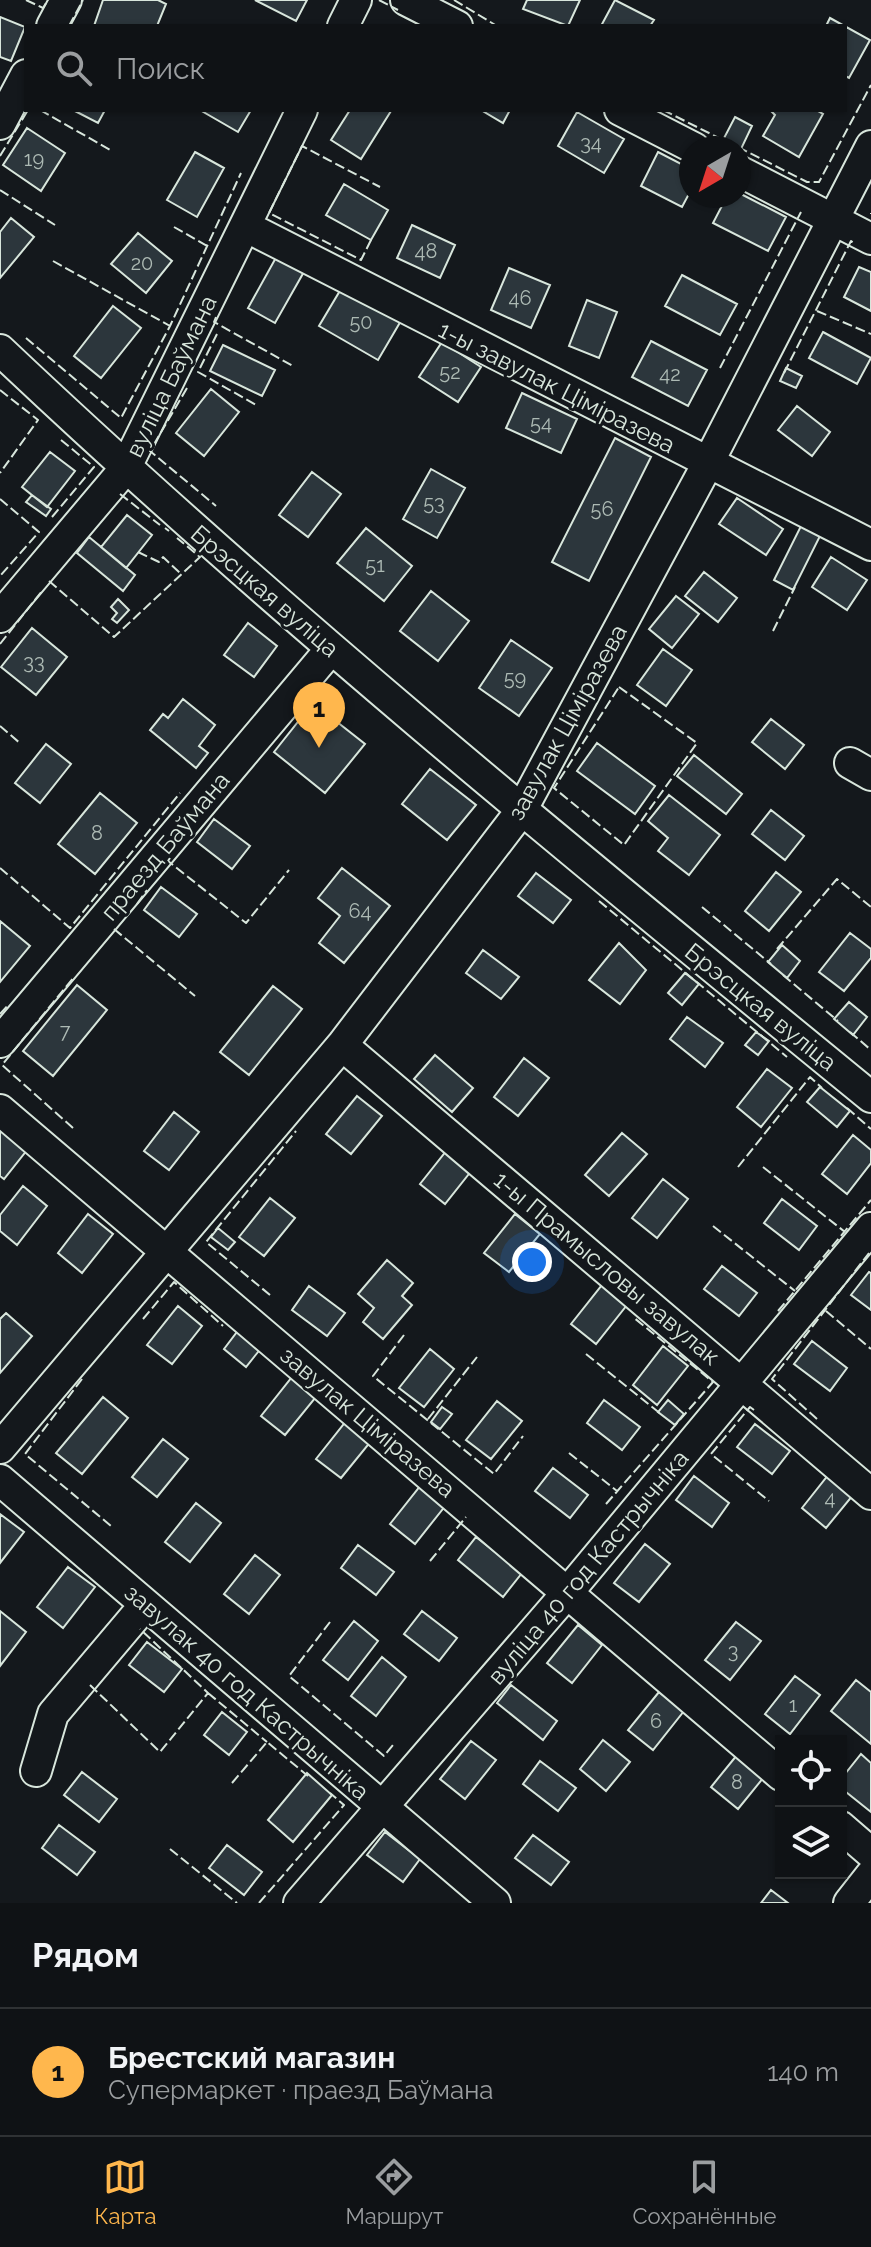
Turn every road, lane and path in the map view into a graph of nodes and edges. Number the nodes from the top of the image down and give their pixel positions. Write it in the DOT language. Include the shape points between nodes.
graph roads {
  1 [pos="66,0"];
  2 [pos="356,0"];
  3 [pos="406,0"];
  4 [pos="53,24"];
  5 [pos="344,24"];
  6 [pos="453,24"];
  7 [pos="24,79"];
  8 [pos="301,112"];
  9 [pos="624,112"];
  10 [pos="0,124"];
  11 [pos="679,140"];
  12 [pos="871,146"];
  13 [pos="751,177"];
  14 [pos="833,220"];
  15 [pos="245,226"];
  16 [pos="871,239"];
  17 [pos="0,350"];
  18 [pos="707,465"];
  19 [pos="125,469"];
  20 [pos="871,545"];
  21 [pos="0,617"];
  22 [pos="331,649"];
  23 [pos="521,811"];
  24 [pos="0,1042"];
  25 [pos="342,1045"];
  26 [pos="871,1097"];
  27 [pos="0,1110"];
  28 [pos="871,1228"];
  29 [pos="168,1252"];
  30 [pos="744,1383"];
  31 [pos="0,1448"];
  32 [pos="0,1480"];
  33 [pos="871,1494"];
  34 [pos="568,1592"];
  35 [pos="145,1605"];
  36 [pos="775,1770"];
  37 [pos="36,1771"];
  38 [pos="381,1808"];
  39 [pos="847,1832"];
  40 [pos="871,1853"];
  41 [pos="871,1875"];
  42 [pos="299,1903"];
  43 [pos="495,1903"];
  44 [pos="849,1903"];
  1 -- 4 [label="street"];
  2 -- 5 [label="street"];
  3 -- 6 [label="street"];
  7 -- 10 [label="street"];
  8 -- 15 [label="street, вуліца Баўмана"];
  9 -- 11 [label="street"];
  12 -- 14 [label="street, завулак Ціміразева"];
  13 -- 14 [label="street"];
  14 -- 16 [label="street"];
  14 -- 18 [label="street, завулак Ціміразева"];
  15 -- 18 [label="street, 1-ы завулак Ціміразева"];
  15 -- 19 [label="street, вуліца Баўмана"];
  17 -- 19 [label="street, Брэсцкая вуліца"];
  18 -- 20 [label="street, 1-ы завулак Ціміразева"];
  18 -- 23 [label="street, завулак Ціміразева"];
  19 -- 21 [label="street, вуліца Баўмана"];
  19 -- 22 [label="street, Брэсцкая вуліца"];
  22 -- 23 [label="street, Брэсцкая вуліца"];
  22 -- 24 [label="street, праезд Баўмана"];
  23 -- 25 [label="street, завулак Ціміразева"];
  23 -- 26 [label="street, Брэсцкая вуліца"];
  25 -- 29 [label="street, завулак Ціміразева"];
  25 -- 30 [label="street, 1-ы Прамысловы завулак"];
  27 -- 29 [label="street, завулак Ціміразева"];
  28 -- 30 [label="street, вуліца 40 год Кастрычніка"];
  29 -- 31 [label="street, завулак Ціміразева"];
  29 -- 34 [label="street, завулак Ціміразева"];
  30 -- 33 [label="street, 1-ы Прамысловы завулак"];
  30 -- 34 [label="street, вуліца 40 год Кастрычніка"];
  32 -- 35 [label="street, завулак 40 год Кастрычніка"];
  34 -- 36 [label="street, завулак Ціміразева"];
  34 -- 38 [label="street, вуліца 40 год Кастрычніка"];
  35 -- 37 [label="street" via="53,1714"];
  35 -- 38 [label="street, завулак 40 год Кастрычніка"];
  38 -- 42 [label="street, вуліца 40 год Кастрычніка"];
  38 -- 43 [label="street, завулак 40 год Кастрычніка"];
  39 -- 40 [label="street"];
  41 -- 44 [label="street"];
}
